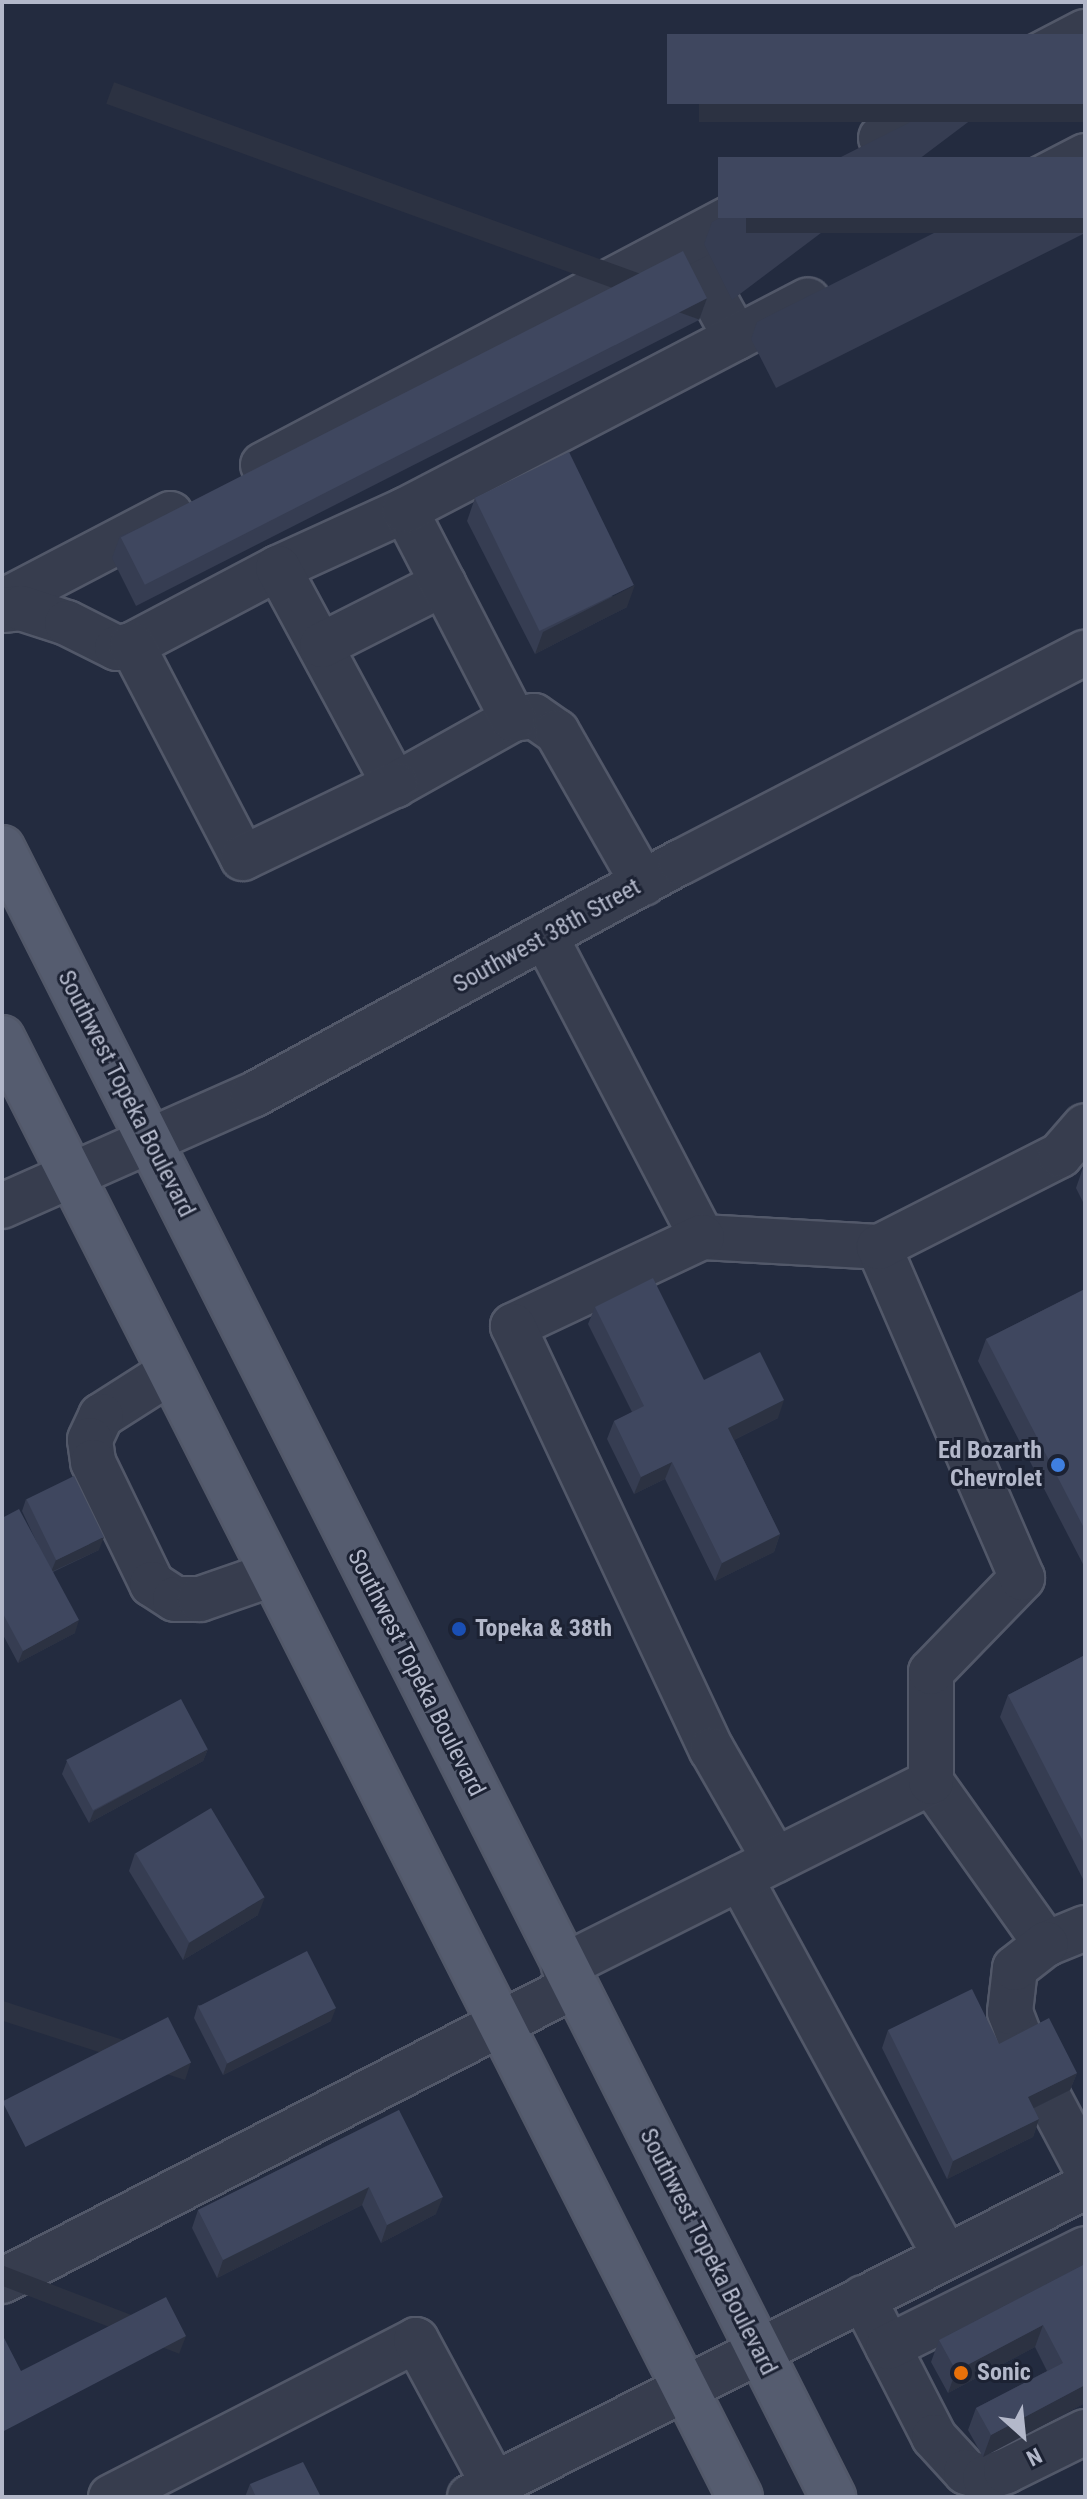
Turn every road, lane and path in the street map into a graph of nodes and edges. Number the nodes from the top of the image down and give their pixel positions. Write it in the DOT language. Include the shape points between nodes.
graph roads {
  1 [pos="1085,32"];
  2 [pos="1085,156"];
  3 [pos="839,160"];
  4 [pos="797,183"];
  5 [pos="945,229"];
  6 [pos="684,243"];
  7 [pos="847,280"];
  8 [pos="736,338"];
  9 [pos="405,510"];
  10 [pos="278,568"];
  11 [pos="443,584"];
  12 [pos="2,602"];
  13 [pos="2,610"];
  14 [pos="132,645"];
  15 [pos="322,645"];
  16 [pos="1085,653"];
  17 [pos="513,719"];
  18 [pos="395,785"];
  19 [pos="2,848"];
  20 [pos="643,883"];
  21 [pos="545,936"];
  22 [pos="2,1038"];
  23 [pos="1085,1126"];
  24 [pos="150,1140"];
  25 [pos="72,1176"];
  26 [pos="2,1206"];
  27 [pos="702,1237"];
  28 [pos="879,1247"];
  29 [pos="170,1372"];
  30 [pos="272,1574"];
  31 [pos="931,1782"];
  32 [pos="758,1869"];
  33 [pos="1066,1936"];
  34 [pos="569,1976"];
  35 [pos="499,2023"];
  36 [pos="1023,2046"];
  37 [pos="1050,2100"];
  38 [pos="1085,2166"];
  39 [pos="1085,2187"];
  40 [pos="1085,2249"];
  41 [pos="945,2255"];
  42 [pos="2,2281"];
  43 [pos="863,2298"];
  44 [pos="888,2347"];
  45 [pos="759,2352"];
  46 [pos="685,2390"];
  47 [pos="1085,2432"];
  48 [pos="543,2481"];
  49 [pos="482,2491"];
  50 [pos="111,2497"];
  51 [pos="740,2497"];
  52 [pos="833,2497"];
  1 -- 3 [label="street"];
  2 -- 5 [label="street"];
  4 -- 6 [label="street"];
  6 -- 8 [label="street"];
  6 -- 12 [label="street"];
  7 -- 8 [label="street"];
  8 -- 9 [label="street"];
  9 -- 10 [label="street"];
  9 -- 11 [label="street"];
  10 -- 14 [label="street"];
  10 -- 15 [label="street"];
  11 -- 15 [label="street"];
  11 -- 17 [label="street"];
  13 -- 14 [label="street" via="21,608 117,648"];
  14 -- 18 [label="street" via="243,858"];
  15 -- 18 [label="street"];
  16 -- 20 [label="street, Southwest 38th Street"];
  17 -- 18 [label="street"];
  17 -- 20 [label="street" via="534,716 557,732"];
  19 -- 24 [label="main road, Southwest Topeka Boulevard"];
  20 -- 21 [label="street, Southwest 38th Street"];
  21 -- 24 [label="street, Southwest 38th Street" via="253,1095"];
  21 -- 27 [label="street"];
  22 -- 25 [label="main road"];
  23 -- 28 [label="street" via="1060,1155"];
  24 -- 25 [label="street, Southwest 38th Street"];
  24 -- 34 [label="main road, Southwest Topeka Boulevard"];
  25 -- 26 [label="street, Southwest 38th Street"];
  25 -- 29 [label="main road"];
  27 -- 28 [label="street"];
  27 -- 32 [label="street" via="513,1326 712,1750"];
  28 -- 31 [label="street" via="1022,1578 931,1672"];
  29 -- 30 [label="main road"];
  29 -- 30 [label="street" via="101,1416 90,1440 93,1462 152,1584 175,1599 200,1599"];
  30 -- 35 [label="main road"];
  31 -- 32 [label="street"];
  31 -- 33 [label="street"];
  32 -- 34 [label="street"];
  32 -- 41 [label="street"];
  33 -- 36 [label="street" via="1015,1968 1010,2012"];
  34 -- 35 [label="street"];
  34 -- 45 [label="main road, Southwest Topeka Boulevard"];
  35 -- 42 [label="street"];
  35 -- 46 [label="main road"];
  37 -- 38 [label="street"];
  39 -- 41 [label="street"];
  40 -- 44 [label="street"];
  41 -- 43 [label="street"];
  43 -- 44 [label="street"];
  43 -- 45 [label="street"];
  44 -- 47 [label="street" via="934,2437 966,2472 985,2478 1006,2471"];
  45 -- 46 [label="street"];
  45 -- 52 [label="main road, Southwest Topeka Boulevard"];
  46 -- 48 [label="street"];
  46 -- 51 [label="main road"];
  48 -- 49 [label="street"];
  49 -- 50 [label="street" via="416,2340"];
}
